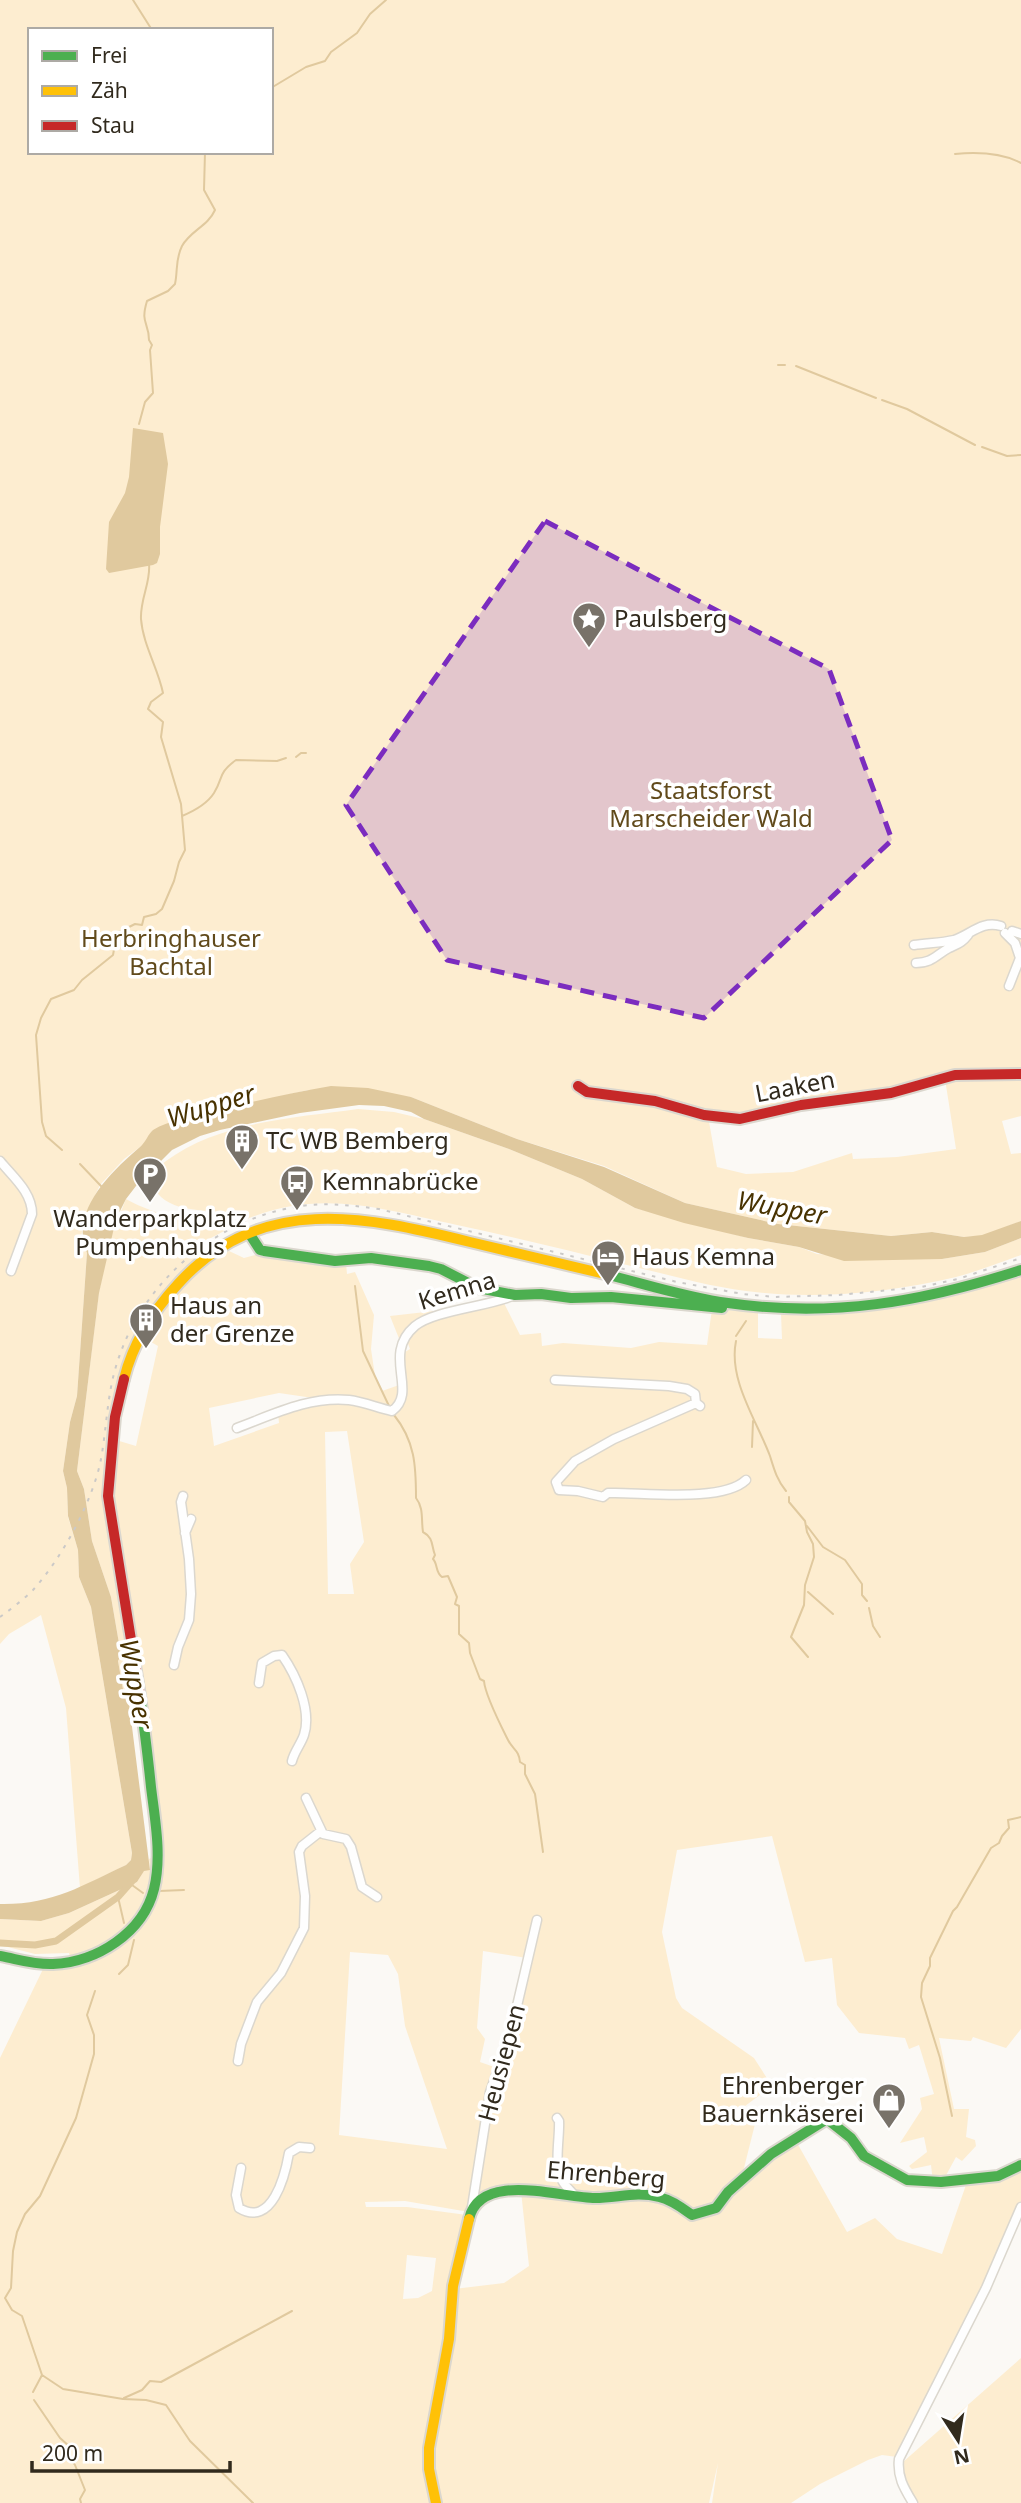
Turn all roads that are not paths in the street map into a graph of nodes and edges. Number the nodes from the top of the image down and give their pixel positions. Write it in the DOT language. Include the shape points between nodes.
graph roads {
  1 [pos="972,930"];
  2 [pos="1010,931"];
  3 [pos="914,945"];
  4 [pos="916,963"];
  5 [pos="1009,986"];
  6 [pos="1021,1074"];
  7 [pos="578,1086"];
  8 [pos="0,1161"];
  9 [pos="249,1233"];
  10 [pos="1021,1270"];
  11 [pos="11,1271"];
  12 [pos="515,1295"];
  13 [pos="725,1303"];
  14 [pos="555,1380"];
  15 [pos="237,1428"];
  16 [pos="746,1480"];
  17 [pos="183,1496"];
  18 [pos="191,1519"];
  19 [pos="185,1533"];
  20 [pos="174,1665"];
  21 [pos="259,1684"];
  22 [pos="292,1761"];
  23 [pos="306,1798"];
  24 [pos="321,1831"];
  25 [pos="377,1897"];
  26 [pos="537,1920"];
  27 [pos="0,1956"];
  28 [pos="237,2061"];
  29 [pos="556,2118"];
  30 [pos="310,2148"];
  31 [pos="1021,2165"];
  32 [pos="241,2168"];
  33 [pos="574,2196"];
  34 [pos="472,2207"];
  35 [pos="1021,2207"];
  36 [pos="436,2503"];
  37 [pos="913,2503"];
  1 -- 2 [label="street" via="995,924"];
  1 -- 3 [label="street" via="956,939"];
  1 -- 4 [label="street" via="962,943 932,961"];
  2 -- 5 [label="street" via="1020,958"];
  6 -- 7 [label="street, Laaken" via="955,1075 891,1093 740,1119 587,1092"];
  8 -- 11 [label="street" via="32,1205"];
  9 -- 12 [label="street, Kemna" via="264,1251 335,1261 371,1258 429,1266 483,1290"];
  9 -- 13 [label="street" via="303,1219 366,1219"];
  9 -- 27 [label="street" via="212,1252 155,1312 131,1355 119,1391 109,1502 151,1783 155,1886 147,1909 132,1929 89,1957 51,1964"];
  10 -- 13 [label="street" via="943,1294 871,1308 813,1311"];
  12 -- 13 [label="street, Kemna" via="611,1297 724,1308"];
  12 -- 15 [label="street, Kemna" via="431,1317 416,1326 399,1349 404,1385 396,1409 323,1399"];
  14 -- 16 [label="street" via="687,1389 695,1394 698,1405 614,1439 575,1461 556,1482 559,1490 603,1497 615,1493 711,1493 733,1489"];
  17 -- 19 [label="street"];
  18 -- 19 [label="street"];
  19 -- 20 [label="street" via="190,1617"];
  21 -- 22 [label="street" via="262,1663 282,1655 294,1672 305,1708 305,1732"];
  23 -- 24 [label="street"];
  24 -- 25 [label="street" via="346,1839 362,1887"];
  24 -- 28 [label="street" via="299,1852 305,1911 300,1937 281,1973 257,2002"];
  26 -- 34 [label="street, Heusiepen" via="510,2036 490,2092"];
  29 -- 33 [label="street" via="560,2172"];
  30 -- 32 [label="street" via="299,2147 289,2153 272,2203 261,2211 239,2208 236,2195"];
  31 -- 33 [label="street, Ehrenberg" via="998,2176 907,2180 864,2156 851,2138 827,2119 771,2154 708,2212 692,2215 654,2195"];
  33 -- 34 [label="street, Ehrenberg" via="497,2192"];
  34 -- 36 [label="street" via="453,2286 449,2339 429,2448"];
  35 -- 37 [label="street" via="986,2288 899,2459 900,2480"];
}
